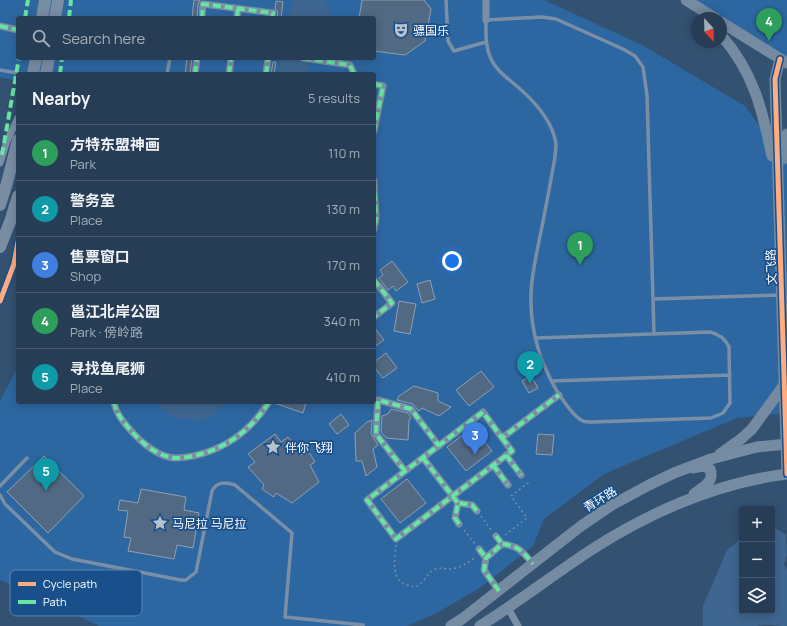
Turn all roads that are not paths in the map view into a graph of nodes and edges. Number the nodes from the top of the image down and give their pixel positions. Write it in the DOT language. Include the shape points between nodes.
graph roads {
  1 [pos="45,0"];
  2 [pos="58,0"];
  3 [pos="446,0"];
  4 [pos="486,0"];
  5 [pos="681,0"];
  6 [pos="686,0"];
  7 [pos="238,8"];
  8 [pos="695,12"];
  9 [pos="705,12"];
  10 [pos="42,16"];
  11 [pos="55,16"];
  12 [pos="202,16"];
  13 [pos="237,16"];
  14 [pos="272,16"];
  15 [pos="486,20"];
  16 [pos="0,26"];
  17 [pos="727,26"];
  18 [pos="16,30"];
  19 [pos="486,42"];
  20 [pos="727,42"];
  21 [pos="36,60"];
  22 [pos="49,60"];
  23 [pos="170,60"];
  24 [pos="197,60"];
  25 [pos="231,60"];
  26 [pos="268,60"];
  27 [pos="313,60"];
  28 [pos="783,61"];
  29 [pos="0,70"];
  30 [pos="33,72"];
  31 [pos="46,72"];
  32 [pos="167,72"];
  33 [pos="195,72"];
  34 [pos="229,72"];
  35 [pos="266,72"];
  36 [pos="353,72"];
  37 [pos="16,73"];
  38 [pos="376,84"];
  39 [pos="376,121"];
  40 [pos="16,122"];
  41 [pos="787,134"];
  42 [pos="16,148"];
  43 [pos="0,163"];
  44 [pos="778,187"];
  45 [pos="16,202"];
  46 [pos="0,205"];
  47 [pos="0,247"];
  48 [pos="16,253"];
  49 [pos="784,278"];
  50 [pos="376,283"];
  51 [pos="784,295"];
  52 [pos="653,299"];
  53 [pos="0,301"];
  54 [pos="376,315"];
  55 [pos="654,334"];
  56 [pos="536,338"];
  57 [pos="730,375"];
  58 [pos="551,381"];
  59 [pos="786,387"];
  60 [pos="559,395"];
  61 [pos="376,398"];
  62 [pos="115,404"];
  63 [pos="268,404"];
  64 [pos="502,438"];
  65 [pos="786,444"];
  66 [pos="439,446"];
  67 [pos="506,455"];
  68 [pos="27,458"];
  69 [pos="423,458"];
  70 [pos="711,459"];
  71 [pos="493,465"];
  72 [pos="405,471"];
  73 [pos="674,473"];
  74 [pos="787,474"];
  75 [pos="521,475"];
  76 [pos="508,485"];
  77 [pos="0,486"];
  78 [pos="0,495"];
  79 [pos="452,496"];
  80 [pos="687,500"];
  81 [pos="458,503"];
  82 [pos="476,511"];
  83 [pos="460,524"];
  84 [pos="533,564"];
  85 [pos="129,570"];
  86 [pos="142,572"];
  87 [pos="499,591"];
  88 [pos="508,608"];
  89 [pos="363,626"];
  90 [pos="451,626"];
  91 [pos="480,626"];
  92 [pos="518,626"];
  1 -- 10 [label="main road"];
  2 -- 11 [label="main road"];
  3 -- 19 [label="lane" via="448,41 454,51"];
  4 -- 15 [label="street"];
  5 -- 8 [label="street"];
  6 -- 9 [label="street"];
  7 -- 12 [label="street" via="204,4"];
  7 -- 13 [label="street"];
  7 -- 14 [label="street" via="273,12"];
  15 -- 19 [label="lane"];
  15 -- 52 [label="lane" via="542,17 556,19 623,49 635,56 644,67"];
  16 -- 18 [label="street"];
  17 -- 28 [label="street"];
  19 -- 56 [label="lane" via="492,61 499,71 541,111 556,144 532,274 531,302"];
  20 -- 44 [label="street" via="744,67 760,104"];
  21 -- 30 [label="main road"];
  22 -- 31 [label="main road"];
  23 -- 32 [label="lane"];
  24 -- 33 [label="street"];
  25 -- 34 [label="street"];
  26 -- 35 [label="street"];
  27 -- 36 [label="street" via="350,65"];
  28 -- 44 [label="street, 文飞路" via="775,79"];
  29 -- 37 [label="lane"];
  38 -- 39 [label="street" via="383,86"];
  40 -- 43 [label="street"];
  41 -- 44 [label="street"];
  42 -- 46 [label="main road"];
  44 -- 49 [label="street, 文飞路"];
  45 -- 47 [label="main road"];
  48 -- 53 [label="street"];
  49 -- 51 [label="street, 文飞路"];
  50 -- 54 [label="street" via="392,303"];
  51 -- 52 [label="lane"];
  51 -- 59 [label="street, 文飞路"];
  52 -- 55 [label="lane"];
  55 -- 56 [label="lane"];
  55 -- 57 [label="lane" via="716,334 726,341 729,347"];
  56 -- 58 [label="lane" via="542,363"];
  57 -- 58 [label="lane"];
  57 -- 60 [label="lane" via="730,403 723,413 711,418 583,421 576,417"];
  58 -- 60 [label="lane"];
  59 -- 65 [label="street, 文飞路"];
  59 -- 70 [label="street" via="752,429"];
  60 -- 64 [label="street"];
  61 -- 66 [label="street" via="410,409"];
  61 -- 72 [label="street" via="376,434"];
  62 -- 63 [label="street" via="118,414 139,439 162,454 175,458 203,454 229,443 260,416"];
  64 -- 66 [label="street" via="482,412"];
  64 -- 67 [label="street" via="512,451"];
  65 -- 70 [label="street, 青环路" via="757,447"];
  65 -- 74 [label="street, 文飞路"];
  66 -- 69 [label="street"];
  67 -- 71 [label="street"];
  67 -- 75 [label="street"];
  68 -- 77 [label="lane"];
  69 -- 72 [label="street"];
  69 -- 79 [label="street"];
  70 -- 73 [label="street, 青环路"];
  71 -- 76 [label="street"];
  71 -- 79 [label="street"];
  72 -- 79 [label="street" via="367,500 396,539"];
  73 -- 80 [label="street" via="703,466 710,469 710,481"];
  73 -- 84 [label="street, 青环路" via="612,505"];
  74 -- 80 [label="street" via="722,487"];
  78 -- 85 [label="lane" via="5,504 55,552 72,559"];
  79 -- 81 [label="street"];
  80 -- 88 [label="street" via="656,513 590,550"];
  81 -- 82 [label="street" via="472,505"];
  81 -- 83 [label="street" via="455,518"];
  84 -- 87 [label="street, 青环路"];
  84 -- 87 [label="street" via="524,553 499,540 482,553 484,570"];
  86 -- 89 [label="lane" via="186,580 196,572 212,491 214,486 225,482 235,485 292,533 285,617"];
  87 -- 90 [label="street, 青环路"];
  88 -- 91 [label="street"];
  88 -- 92 [label="street"];
}
